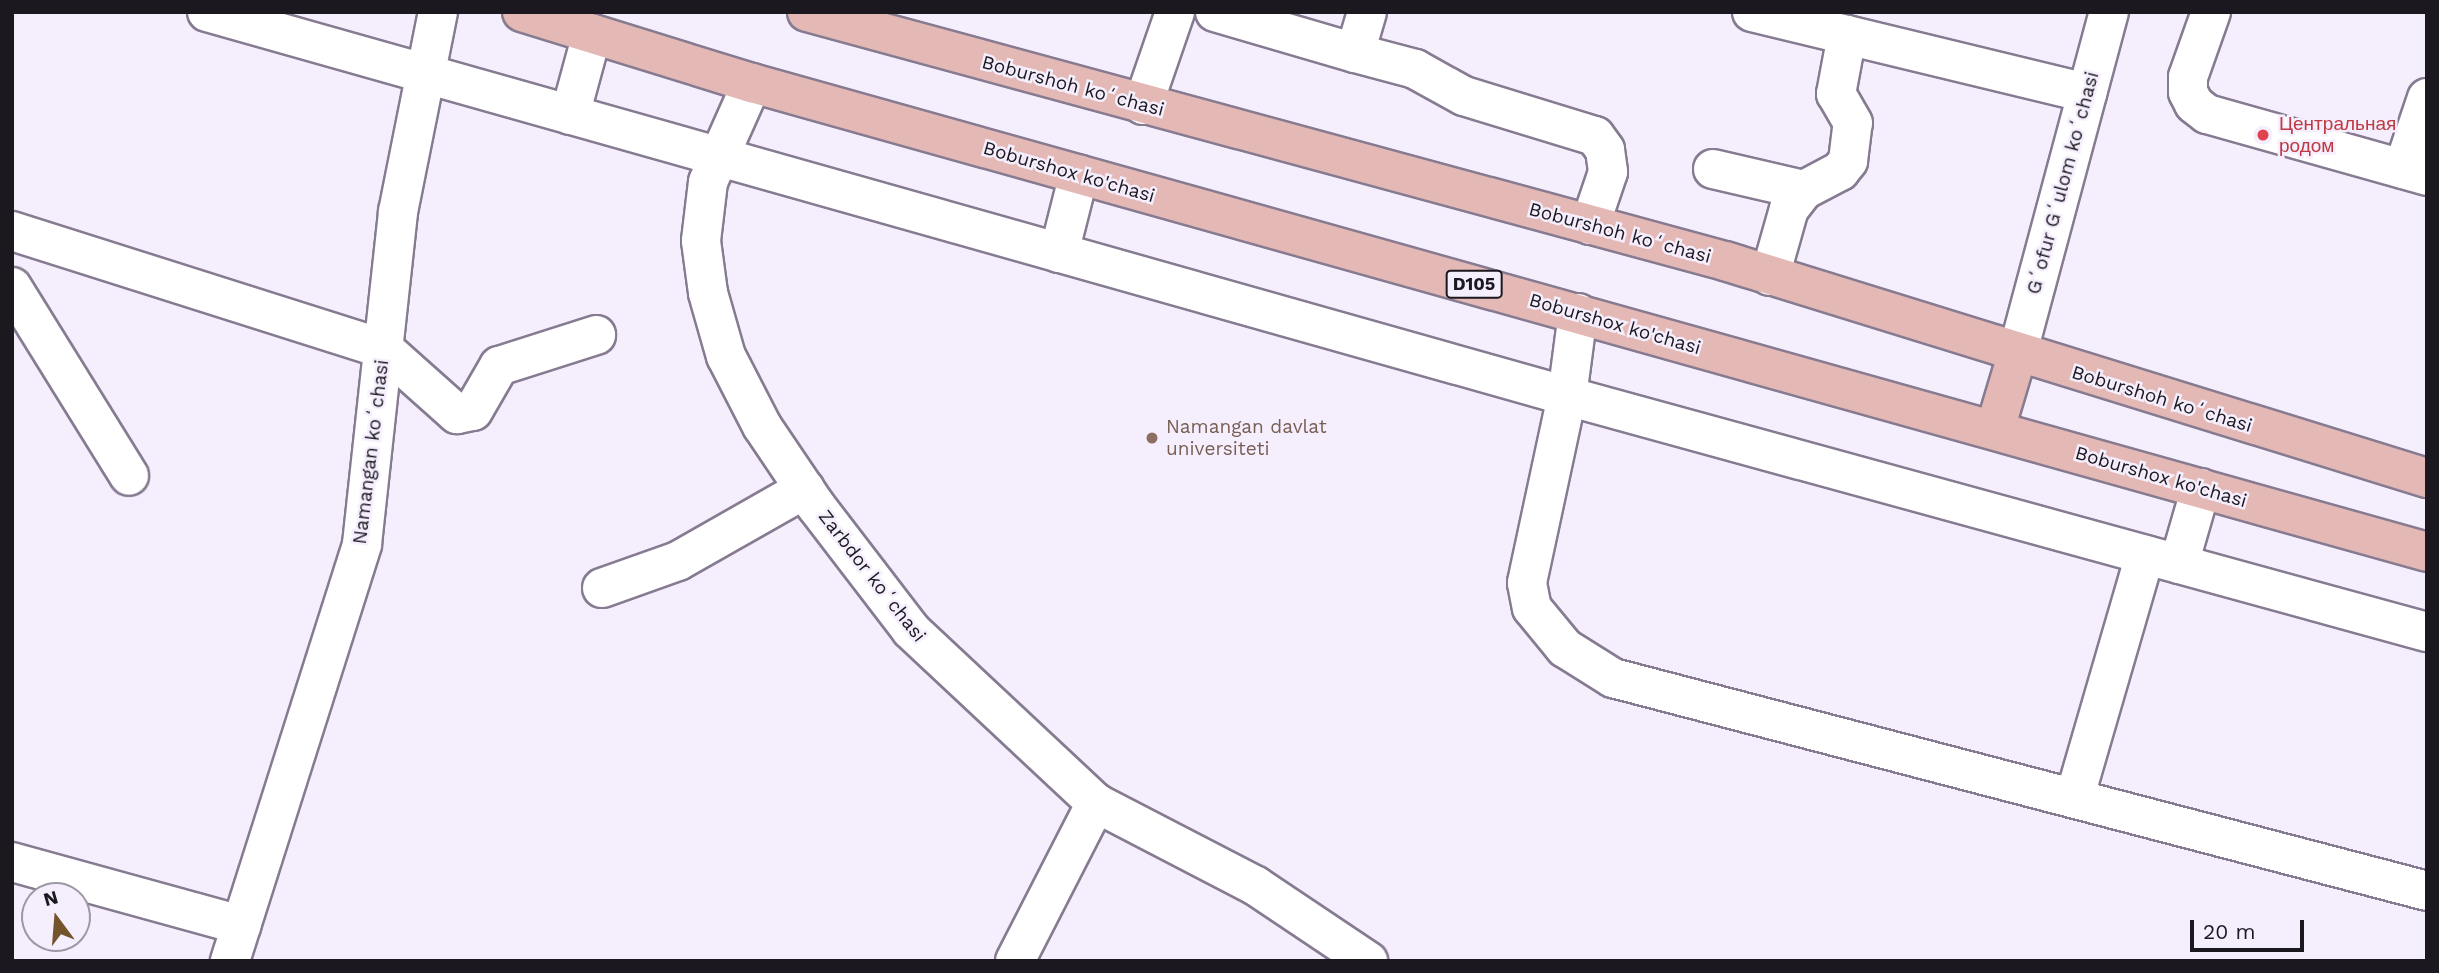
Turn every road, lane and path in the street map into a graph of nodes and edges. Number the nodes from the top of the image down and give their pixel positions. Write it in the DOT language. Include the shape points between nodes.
graph roads {
  1 [pos="207,12"];
  2 [pos="438,12"];
  3 [pos="522,12"];
  4 [pos="807,12"];
  5 [pos="1175,12"];
  6 [pos="1215,12"];
  7 [pos="1367,12"];
  8 [pos="1752,12"];
  9 [pos="2109,12"];
  10 [pos="2211,12"];
  11 [pos="853,19"];
  12 [pos="592,34"];
  13 [pos="1847,35"];
  14 [pos="1355,53"];
  15 [pos="426,74"];
  16 [pos="752,83"];
  17 [pos="2087,93"];
  18 [pos="2427,98"];
  19 [pos="1143,105"];
  20 [pos="570,115"];
  21 [pos="719,157"];
  22 [pos="1713,169"];
  23 [pos="2415,172"];
  24 [pos="1079,174"];
  25 [pos="1804,190"];
  26 [pos="1590,225"];
  27 [pos="12,231"];
  28 [pos="1059,253"];
  29 [pos="1770,276"];
  30 [pos="12,286"];
  31 [pos="1578,313"];
  32 [pos="596,335"];
  33 [pos="384,349"];
  34 [pos="2017,355"];
  35 [pos="1567,396"];
  36 [pos="1994,429"];
  37 [pos="129,476"];
  38 [pos="2427,478"];
  39 [pos="2201,488"];
  40 [pos="805,489"];
  41 [pos="2427,552"];
  42 [pos="2162,559"];
  43 [pos="602,588"];
  44 [pos="2427,632"];
  45 [pos="2075,796"];
  46 [pos="1096,803"];
  47 [pos="12,862"];
  48 [pos="2427,891"];
  49 [pos="241,925"];
  50 [pos="230,961"];
  51 [pos="1015,961"];
  52 [pos="1368,961"];
  1 -- 15 [label="street"];
  2 -- 15 [label="street, Namangan koʻchasi"];
  3 -- 12 [label="main road, Boburshox ko'chasi / D105"];
  4 -- 11 [label="main road, Boburshoh koʻchasi"];
  5 -- 19 [label="street"];
  6 -- 14 [label="street"];
  7 -- 14 [label="street"];
  8 -- 13 [label="street"];
  9 -- 17 [label="street, Gʻofur Gʻulom koʻchasi"];
  10 -- 23 [label="street" via="2188,77 2194,104 2207,114"];
  11 -- 19 [label="main road, Boburshoh koʻchasi"];
  12 -- 16 [label="main road, Boburshox ko'chasi / D105"];
  12 -- 20 [label="street"];
  13 -- 17 [label="street"];
  13 -- 25 [label="street" via="1836,94 1853,123 1851,150 1840,171"];
  14 -- 26 [label="street" via="1415,69 1464,96 1595,136 1605,150 1608,172"];
  15 -- 20 [label="street"];
  15 -- 33 [label="street, Namangan koʻchasi" via="398,212"];
  16 -- 21 [label="street, Zarbdor koʻchasi"];
  16 -- 24 [label="main road, Boburshox ko'chasi / D105"];
  17 -- 34 [label="street, Gʻofur Gʻulom koʻchasi"];
  18 -- 23 [label="street"];
  19 -- 26 [label="main road, Boburshoh koʻchasi"];
  20 -- 21 [label="street"];
  21 -- 28 [label="street"];
  21 -- 40 [label="street, Zarbdor koʻchasi" via="708,181 701,241 708,293 726,356 762,426"];
  22 -- 25 [label="street"];
  24 -- 28 [label="street"];
  24 -- 31 [label="main road, Boburshox ko'chasi / D105"];
  25 -- 29 [label="street" via="1789,209"];
  26 -- 29 [label="main road, Boburshoh koʻchasi"];
  27 -- 33 [label="street"];
  28 -- 35 [label="street"];
  29 -- 34 [label="main road, Boburshoh koʻchasi"];
  30 -- 37 [label="street"];
  31 -- 35 [label="street"];
  31 -- 36 [label="main road, Boburshox ko'chasi / D105"];
  32 -- 33 [label="street" via="499,366 476,407 466,414 457,414"];
  33 -- 49 [label="street, Namangan koʻchasi" via="362,544"];
  34 -- 36 [label="main road"];
  34 -- 38 [label="main road, Boburshoh koʻchasi"];
  35 -- 42 [label="street"];
  35 -- 45 [label="street" via="1527,583 1532,608 1565,648 1613,678"];
  36 -- 39 [label="main road, Boburshox ko'chasi / D105"];
  39 -- 41 [label="main road, Boburshox ko'chasi / D105"];
  39 -- 42 [label="street"];
  40 -- 43 [label="street" via="678,561"];
  40 -- 46 [label="street, Zarbdor koʻchasi" via="911,630"];
  42 -- 44 [label="street"];
  42 -- 45 [label="street"];
  45 -- 48 [label="street"];
  46 -- 51 [label="street"];
  46 -- 52 [label="street, Zarbdor koʻchasi" via="1255,886"];
  47 -- 49 [label="street"];
  49 -- 50 [label="street, Namangan koʻchasi"];
}
